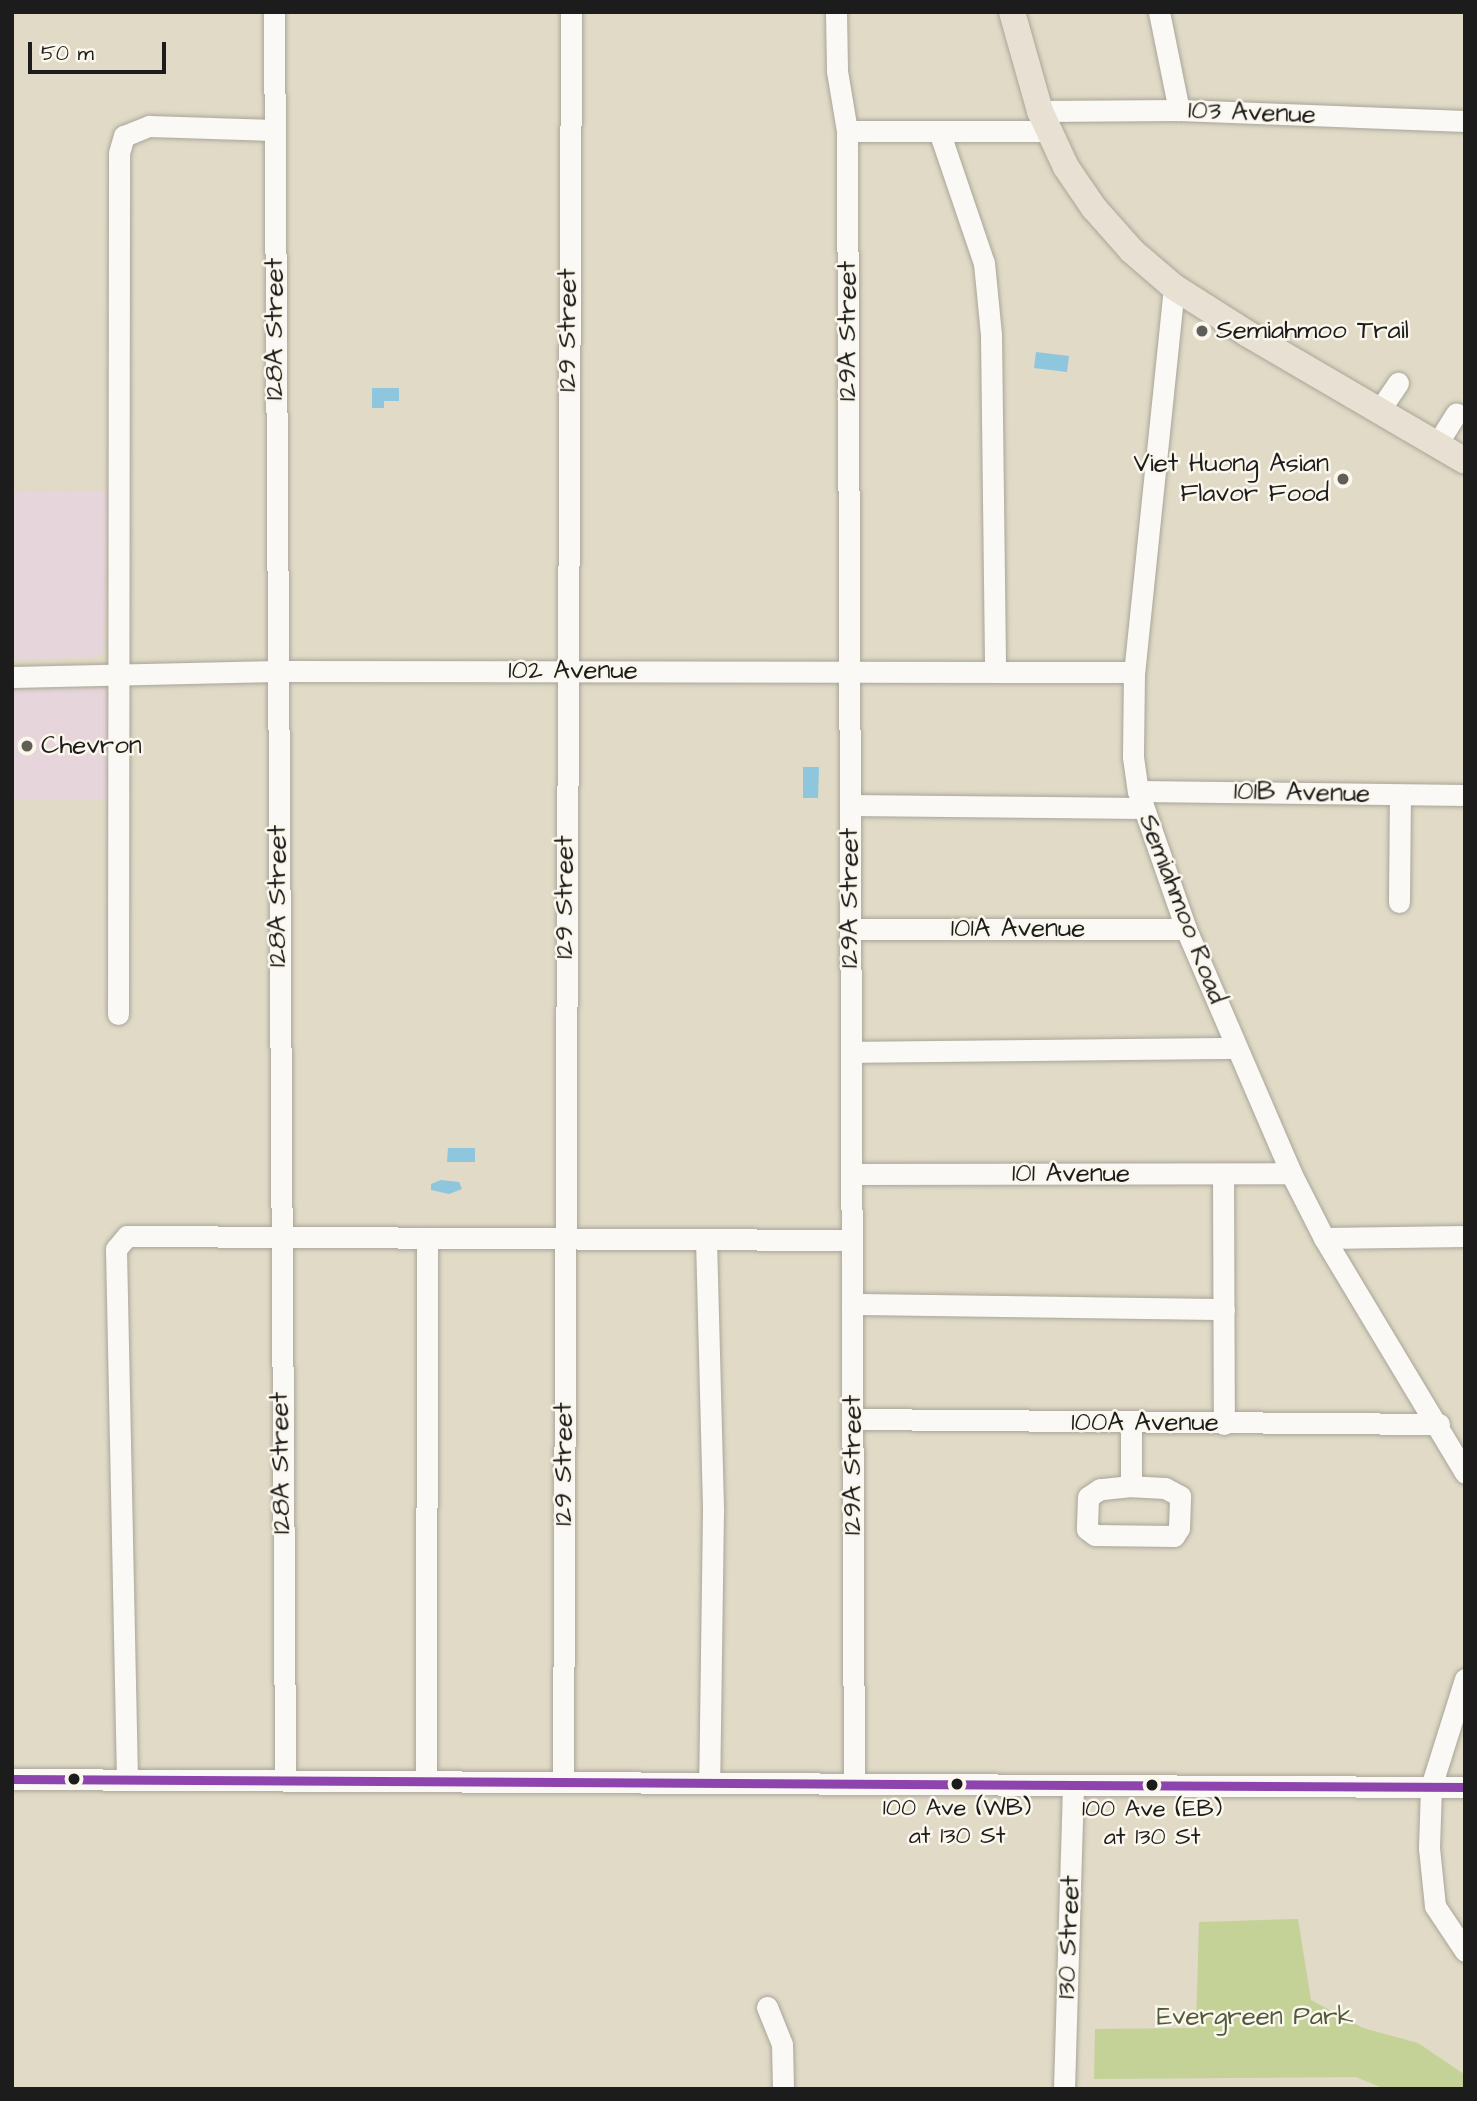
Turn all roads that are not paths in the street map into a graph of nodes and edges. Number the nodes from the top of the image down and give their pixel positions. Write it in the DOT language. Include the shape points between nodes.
graph roads {
  1 [pos="274,12"];
  2 [pos="570,12"];
  3 [pos="836,12"];
  4 [pos="1012,12"];
  5 [pos="1159,12"];
  6 [pos="1179,110"];
  7 [pos="1044,121"];
  8 [pos="1465,121"];
  9 [pos="274,130"];
  10 [pos="847,131"];
  11 [pos="939,131"];
  12 [pos="1174,287"];
  13 [pos="1398,383"];
  14 [pos="1379,411"];
  15 [pos="1456,413"];
  16 [pos="1437,444"];
  17 [pos="1465,461"];
  18 [pos="850,670"];
  19 [pos="277,671"];
  20 [pos="565,671"];
  21 [pos="995,671"];
  22 [pos="1134,672"];
  23 [pos="118,673"];
  24 [pos="12,677"];
  25 [pos="1399,795"];
  26 [pos="1465,795"];
  27 [pos="1141,800"];
  28 [pos="850,805"];
  29 [pos="1399,902"];
  30 [pos="851,929"];
  31 [pos="1186,929"];
  32 [pos="118,1014"];
  33 [pos="1236,1048"];
  34 [pos="851,1052"];
  35 [pos="1291,1173"];
  36 [pos="851,1174"];
  37 [pos="1223,1174"];
  38 [pos="278,1237"];
  39 [pos="427,1238"];
  40 [pos="565,1238"];
  41 [pos="1324,1238"];
  42 [pos="706,1239"];
  43 [pos="1462,1239"];
  44 [pos="852,1240"];
  45 [pos="852,1304"];
  46 [pos="1224,1309"];
  47 [pos="852,1419"];
  48 [pos="1131,1424"];
  49 [pos="1224,1424"];
  50 [pos="1439,1424"];
  51 [pos="1465,1473"];
  52 [pos="1131,1486"];
  53 [pos="1465,1679"];
  54 [pos="12,1779"];
  55 [pos="127,1779"];
  56 [pos="285,1780"];
  57 [pos="426,1780"];
  58 [pos="563,1782"];
  59 [pos="709,1783"];
  60 [pos="854,1784"];
  61 [pos="1073,1785"];
  62 [pos="1431,1787"];
  63 [pos="1465,1787"];
  64 [pos="1465,1951"];
  65 [pos="767,2007"];
  66 [pos="782,2089"];
  67 [pos="1064,2089"];
  1 -- 9 [label="street, 128A Street"];
  2 -- 20 [label="street, 129 Street"];
  3 -- 10 [label="street, 129A Street" via="837,71"];
  4 -- 7 [label="main road"];
  5 -- 6 [label="street"];
  6 -- 7 [label="street, 103 Avenue"];
  6 -- 8 [label="street, 103 Avenue"];
  7 -- 11 [label="street, 103 Avenue"];
  7 -- 12 [label="main road" via="1094,208"];
  9 -- 19 [label="street, 128A Street"];
  9 -- 23 [label="street" via="149,126 124,136 121,145"];
  10 -- 11 [label="street, 103 Avenue"];
  10 -- 18 [label="street, 129A Street"];
  11 -- 21 [label="street" via="984,263 991,335"];
  12 -- 14 [label="main road"];
  12 -- 22 [label="street, Semiahmoo Road"];
  13 -- 14 [label="street"];
  14 -- 16 [label="main road"];
  15 -- 16 [label="street"];
  16 -- 17 [label="main road"];
  18 -- 20 [label="street, 102 Avenue"];
  18 -- 21 [label="street, 102 Avenue"];
  18 -- 28 [label="street, 129A Street"];
  19 -- 20 [label="street, 102 Avenue"];
  19 -- 23 [label="street, 102 Avenue"];
  19 -- 38 [label="street, 128A Street"];
  20 -- 40 [label="street, 129 Street"];
  21 -- 22 [label="street, 102 Avenue"];
  22 -- 27 [label="street, Semiahmoo Road" via="1133,757"];
  23 -- 24 [label="street, 102 Avenue"];
  23 -- 32 [label="street"];
  25 -- 26 [label="street, 101B Avenue"];
  25 -- 27 [label="street, 101B Avenue"];
  25 -- 29 [label="street"];
  27 -- 28 [label="street, 101B Avenue"];
  27 -- 31 [label="street, Semiahmoo Road"];
  28 -- 30 [label="street, 129A Street"];
  30 -- 31 [label="street, 101A Avenue"];
  30 -- 34 [label="street, 129A Street"];
  31 -- 33 [label="street, Semiahmoo Road"];
  33 -- 34 [label="street"];
  33 -- 35 [label="street, Semiahmoo Road"];
  34 -- 36 [label="street, 129A Street"];
  35 -- 37 [label="street, 101 Avenue"];
  35 -- 41 [label="street, Semiahmoo Road"];
  36 -- 37 [label="street, 101 Avenue"];
  36 -- 44 [label="street, 129A Street"];
  37 -- 46 [label="street"];
  38 -- 39 [label="street"];
  38 -- 55 [label="street" via="127,1236 116,1249"];
  38 -- 56 [label="street, 128A Street"];
  39 -- 40 [label="street"];
  39 -- 57 [label="street"];
  40 -- 42 [label="street"];
  40 -- 58 [label="street, 129 Street"];
  41 -- 43 [label="street"];
  41 -- 50 [label="street, Semiahmoo Road"];
  42 -- 44 [label="street"];
  42 -- 59 [label="street" via="713,1511"];
  44 -- 45 [label="street, 129A Street"];
  45 -- 46 [label="street"];
  45 -- 47 [label="street, 129A Street"];
  46 -- 49 [label="street"];
  47 -- 48 [label="street, 100A Avenue"];
  47 -- 60 [label="street, 129A Street"];
  48 -- 49 [label="street, 100A Avenue"];
  48 -- 52 [label="street"];
  49 -- 50 [label="street, 100A Avenue"];
  50 -- 51 [label="street, Semiahmoo Road"];
  53 -- 62 [label="street"];
  54 -- 55 [label="street"];
  55 -- 56 [label="street"];
  56 -- 57 [label="street"];
  57 -- 58 [label="street"];
  58 -- 59 [label="street"];
  59 -- 60 [label="street"];
  60 -- 61 [label="street"];
  61 -- 62 [label="street"];
  61 -- 67 [label="street, 130 Street"];
  62 -- 63 [label="street"];
  62 -- 64 [label="street" via="1429,1877 1435,1906"];
  65 -- 66 [label="street" via="782,2044"];
}
